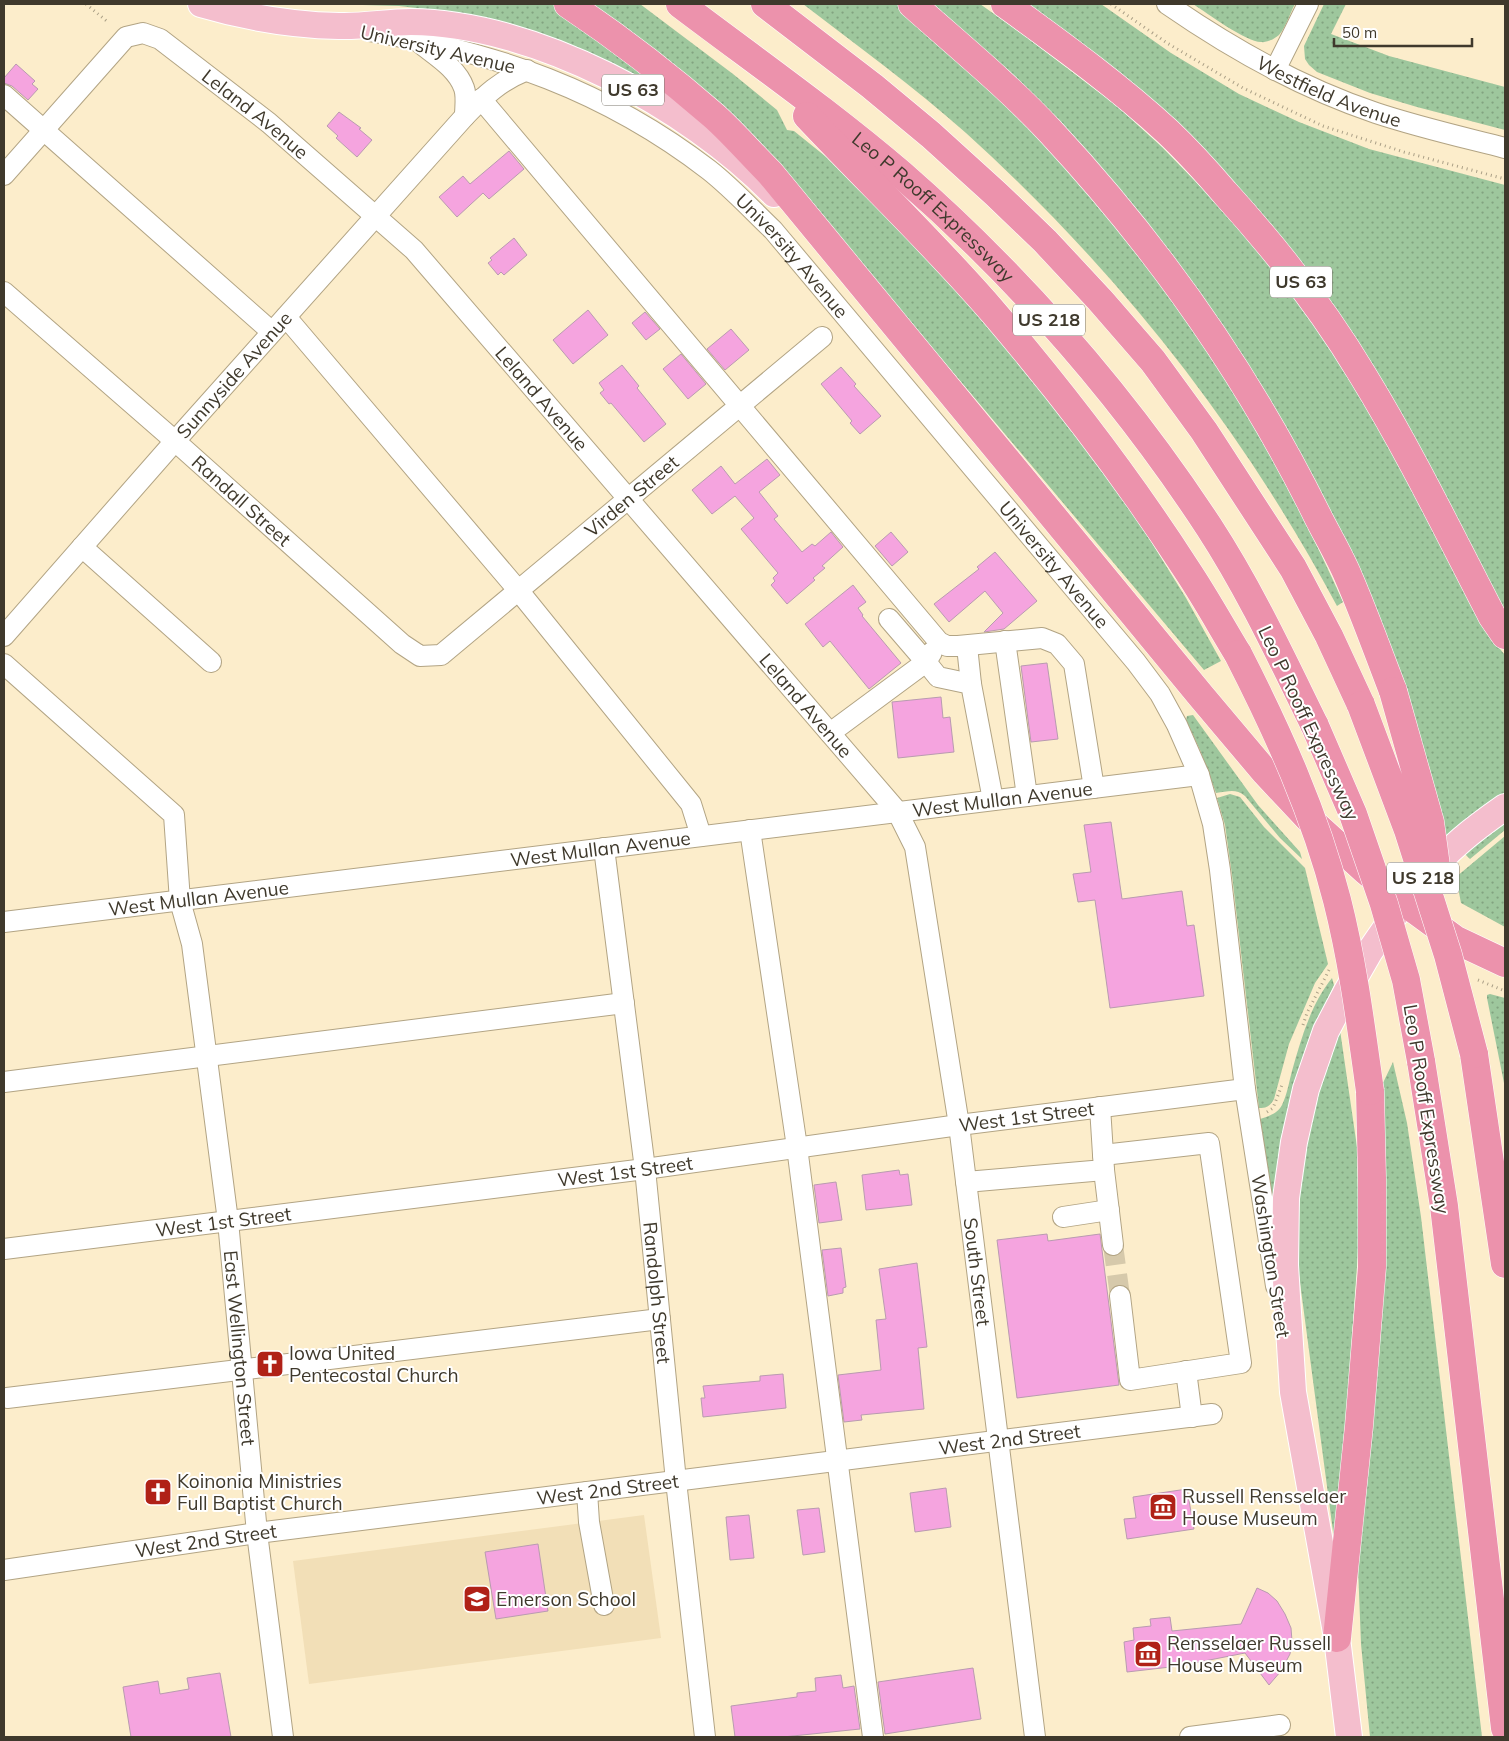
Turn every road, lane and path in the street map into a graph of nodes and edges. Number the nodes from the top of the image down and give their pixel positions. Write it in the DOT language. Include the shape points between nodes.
graph roads {
  1 [pos="86,4"];
  2 [pos="201,4"];
  3 [pos="568,4"];
  4 [pos="680,4"];
  5 [pos="765,4"];
  6 [pos="912,4"];
  7 [pos="1005,4"];
  8 [pos="1111,4"];
  9 [pos="1167,4"];
  10 [pos="1308,4"];
  11 [pos="109,23"];
  12 [pos="340,26"];
  13 [pos="415,39"];
  14 [pos="755,60"];
  15 [pos="527,70"];
  16 [pos="1275,70"];
  17 [pos="4,95"];
  18 [pos="482,99"];
  19 [pos="465,116"];
  20 [pos="44,130"];
  21 [pos="1505,148"];
  22 [pos="4,176"];
  23 [pos="1505,179"];
  24 [pos="376,216"];
  25 [pos="865,288"];
  26 [pos="4,292"];
  27 [pos="279,325"];
  28 [pos="822,338"];
  29 [pos="740,405"];
  30 [pos="175,441"];
  31 [pos="627,498"];
  32 [pos="82,547"];
  33 [pos="518,590"];
  34 [pos="889,619"];
  35 [pos="1505,635"];
  36 [pos="4,636"];
  37 [pos="1005,641"];
  38 [pos="939,642"];
  39 [pos="966,646"];
  40 [pos="441,655"];
  41 [pos="211,662"];
  42 [pos="926,662"];
  43 [pos="4,664"];
  44 [pos="972,684"];
  45 [pos="830,733"];
  46 [pos="1199,775"];
  47 [pos="1094,788"];
  48 [pos="1027,796"];
  49 [pos="993,800"];
  50 [pos="1505,807"];
  51 [pos="897,811"];
  52 [pos="750,830"];
  53 [pos="701,836"];
  54 [pos="604,848"];
  55 [pos="180,901"];
  56 [pos="1404,902"];
  57 [pos="4,922"];
  58 [pos="1448,955"];
  59 [pos="1505,963"];
  60 [pos="624,1003"];
  61 [pos="207,1056"];
  62 [pos="4,1082"];
  63 [pos="1245,1088"];
  64 [pos="1100,1107"];
  65 [pos="959,1125"];
  66 [pos="796,1147"];
  67 [pos="1104,1163"];
  68 [pos="645,1169"];
  69 [pos="966,1182"];
  70 [pos="1109,1210"];
  71 [pos="1063,1217"];
  72 [pos="228,1221"];
  73 [pos="1113,1245"];
  74 [pos="4,1249"];
  75 [pos="1505,1264"];
  76 [pos="1120,1296"];
  77 [pos="660,1318"];
  78 [pos="242,1370"];
  79 [pos="1186,1371"];
  80 [pos="1293,1392"];
  81 [pos="8,1398"];
  82 [pos="998,1440"];
  83 [pos="837,1460"];
  84 [pos="676,1481"];
  85 [pos="587,1492"];
  86 [pos="257,1533"];
  87 [pos="4,1570"];
  88 [pos="604,1605"];
  89 [pos="1337,1638"];
  90 [pos="1280,1725"];
  91 [pos="1505,1728"];
  92 [pos="283,1737"];
  93 [pos="705,1737"];
  94 [pos="873,1737"];
  95 [pos="1035,1737"];
  96 [pos="1190,1737"];
  97 [pos="1349,1737"];
  1 -- 11 [label="path"];
  2 -- 12 [label="main road, University Avenue / US 63" via="282,21"];
  3 -- 25 [label="highway" via="616,36 715,117 770,172"];
  4 -- 14 [label="highway, Leo P Rooff Expressway / US 218"];
  5 -- 58 [label="highway, US 218, bridge" via="931,135 1045,241 1153,361 1204,430 1293,568 1330,636 1361,705 1408,830"];
  6 -- 58 [label="highway, bridge" via="991,73 1050,131 1153,252 1246,388 1295,470 1347,575 1393,690 1430,822"];
  7 -- 35 [label="highway, US 63" via="1128,97 1168,132 1291,269 1362,373"];
  8 -- 23 [label="path" via="1167,43 1244,88 1323,126"];
  9 -- 16 [label="street, Westfield Avenue"];
  10 -- 16 [label="street"];
  12 -- 13 [label="street, University Avenue"];
  12 -- 25 [label="main road, US 63" via="411,22 455,26 500,35 540,48 614,80 655,102 730,154 762,182"];
  13 -- 15 [label="street, University Avenue"];
  13 -- 19 [label="street" via="459,77 465,89"];
  14 -- 89 [label="highway, bridge" via="917,228 1063,396 1187,570 1238,654 1295,775 1337,900 1356,993 1370,1091 1372,1267"];
  14 -- 91 [label="highway, Leo P Rooff Expressway / US 218, bridge" via="901,174 1011,279 1078,353 1165,463 1210,528 1248,594 1315,726 1353,814 1406,980 1445,1216"];
  15 -- 18 [label="street, Sunnyside Avenue" via="510,77"];
  15 -- 46 [label="street, University Avenue" via="568,86 644,125 711,172 773,230 1136,662 1160,694"];
  16 -- 21 [label="street, Westfield Avenue" via="1375,113"];
  17 -- 20 [label="street"];
  18 -- 19 [label="street, Sunnyside Avenue"];
  18 -- 29 [label="street"];
  19 -- 24 [label="street, Sunnyside Avenue"];
  20 -- 22 [label="street"];
  20 -- 24 [label="street, Leland Avenue" via="126,37 143,33 160,39 269,123"];
  20 -- 27 [label="street"];
  24 -- 27 [label="street, Sunnyside Avenue"];
  24 -- 31 [label="street, Leland Avenue" via="414,250"];
  25 -- 56 [label="highway, US 63" via="1265,772 1311,821"];
  26 -- 30 [label="street, Randall Street"];
  27 -- 30 [label="street, Sunnyside Avenue"];
  27 -- 33 [label="street"];
  28 -- 29 [label="street, Virden Street"];
  29 -- 31 [label="street, Virden Street"];
  29 -- 38 [label="street"];
  30 -- 32 [label="street, Sunnyside Avenue"];
  30 -- 40 [label="street, Randall Street" via="402,644 420,656"];
  31 -- 33 [label="street, Virden Street"];
  31 -- 45 [label="street, Leland Avenue"];
  32 -- 36 [label="street, Sunnyside Avenue"];
  32 -- 41 [label="street"];
  33 -- 40 [label="street, Virden Street"];
  33 -- 53 [label="street" via="692,805"];
  34 -- 42 [label="street"];
  37 -- 39 [label="street"];
  37 -- 47 [label="street" via="1042,638 1057,644 1074,664"];
  37 -- 48 [label="street"];
  38 -- 39 [label="street" via="947,646"];
  38 -- 42 [label="street"];
  39 -- 44 [label="street"];
  42 -- 44 [label="street" via="938,677"];
  42 -- 45 [label="street"];
  43 -- 55 [label="street, East Wellington Street" via="174,815"];
  44 -- 49 [label="street"];
  45 -- 51 [label="street, Leland Avenue"];
  46 -- 47 [label="street, West Mullan Avenue"];
  46 -- 63 [label="street, Washington Street" via="1213,824 1220,870"];
  47 -- 48 [label="street, West Mullan Avenue"];
  48 -- 49 [label="street, West Mullan Avenue"];
  49 -- 51 [label="street, West Mullan Avenue"];
  50 -- 56 [label="main road" via="1440,858"];
  51 -- 52 [label="street, West Mullan Avenue"];
  51 -- 65 [label="street, South Street" via="915,847"];
  52 -- 53 [label="street, West Mullan Avenue"];
  52 -- 66 [label="street"];
  53 -- 54 [label="street, West Mullan Avenue"];
  54 -- 55 [label="street, West Mullan Avenue"];
  54 -- 60 [label="street, Randolph Street"];
  55 -- 57 [label="street, West Mullan Avenue"];
  55 -- 61 [label="street, East Wellington Street" via="192,944"];
  56 -- 59 [label="highway, US 63" via="1456,940"];
  56 -- 80 [label="main road" via="1370,951 1326,1032 1306,1089 1296,1133 1286,1198 1285,1265"];
  58 -- 75 [label="highway, US 218, bridge" via="1474,1054"];
  60 -- 61 [label="street"];
  60 -- 68 [label="street, Randolph Street"];
  61 -- 62 [label="street"];
  61 -- 72 [label="street, East Wellington Street"];
  63 -- 64 [label="street, West 1st Street"];
  63 -- 80 [label="street, Washington Street"];
  64 -- 65 [label="street, West 1st Street"];
  64 -- 67 [label="street"];
  65 -- 66 [label="street, West 1st Street"];
  65 -- 69 [label="street, South Street"];
  66 -- 68 [label="street, West 1st Street"];
  66 -- 83 [label="street"];
  67 -- 69 [label="street"];
  67 -- 70 [label="street"];
  67 -- 79 [label="street" via="1209,1143 1241,1363"];
  68 -- 72 [label="street, West 1st Street"];
  68 -- 77 [label="street, Randolph Street"];
  69 -- 82 [label="street, South Street"];
  70 -- 71 [label="street"];
  70 -- 73 [label="street"];
  72 -- 74 [label="street, West 1st Street"];
  72 -- 78 [label="street, East Wellington Street"];
  76 -- 79 [label="street" via="1130,1380"];
  77 -- 78 [label="street"];
  77 -- 84 [label="street, Randolph Street"];
  78 -- 81 [label="street"];
  78 -- 86 [label="street, East Wellington Street"];
  79 -- 82 [label="street, West 2nd Street" via="1202,1416"];
  80 -- 89 [label="main road, Washington Street"];
  82 -- 83 [label="street, West 2nd Street"];
  82 -- 95 [label="street, South Street"];
  83 -- 84 [label="street, West 2nd Street"];
  83 -- 94 [label="street"];
  84 -- 85 [label="street, West 2nd Street"];
  84 -- 93 [label="street, Randolph Street"];
  85 -- 86 [label="street, West 2nd Street"];
  85 -- 88 [label="street"];
  86 -- 87 [label="street, West 2nd Street"];
  86 -- 92 [label="street, East Wellington Street"];
  89 -- 97 [label="main road, Washington Street"];
  90 -- 96 [label="street"];
}
